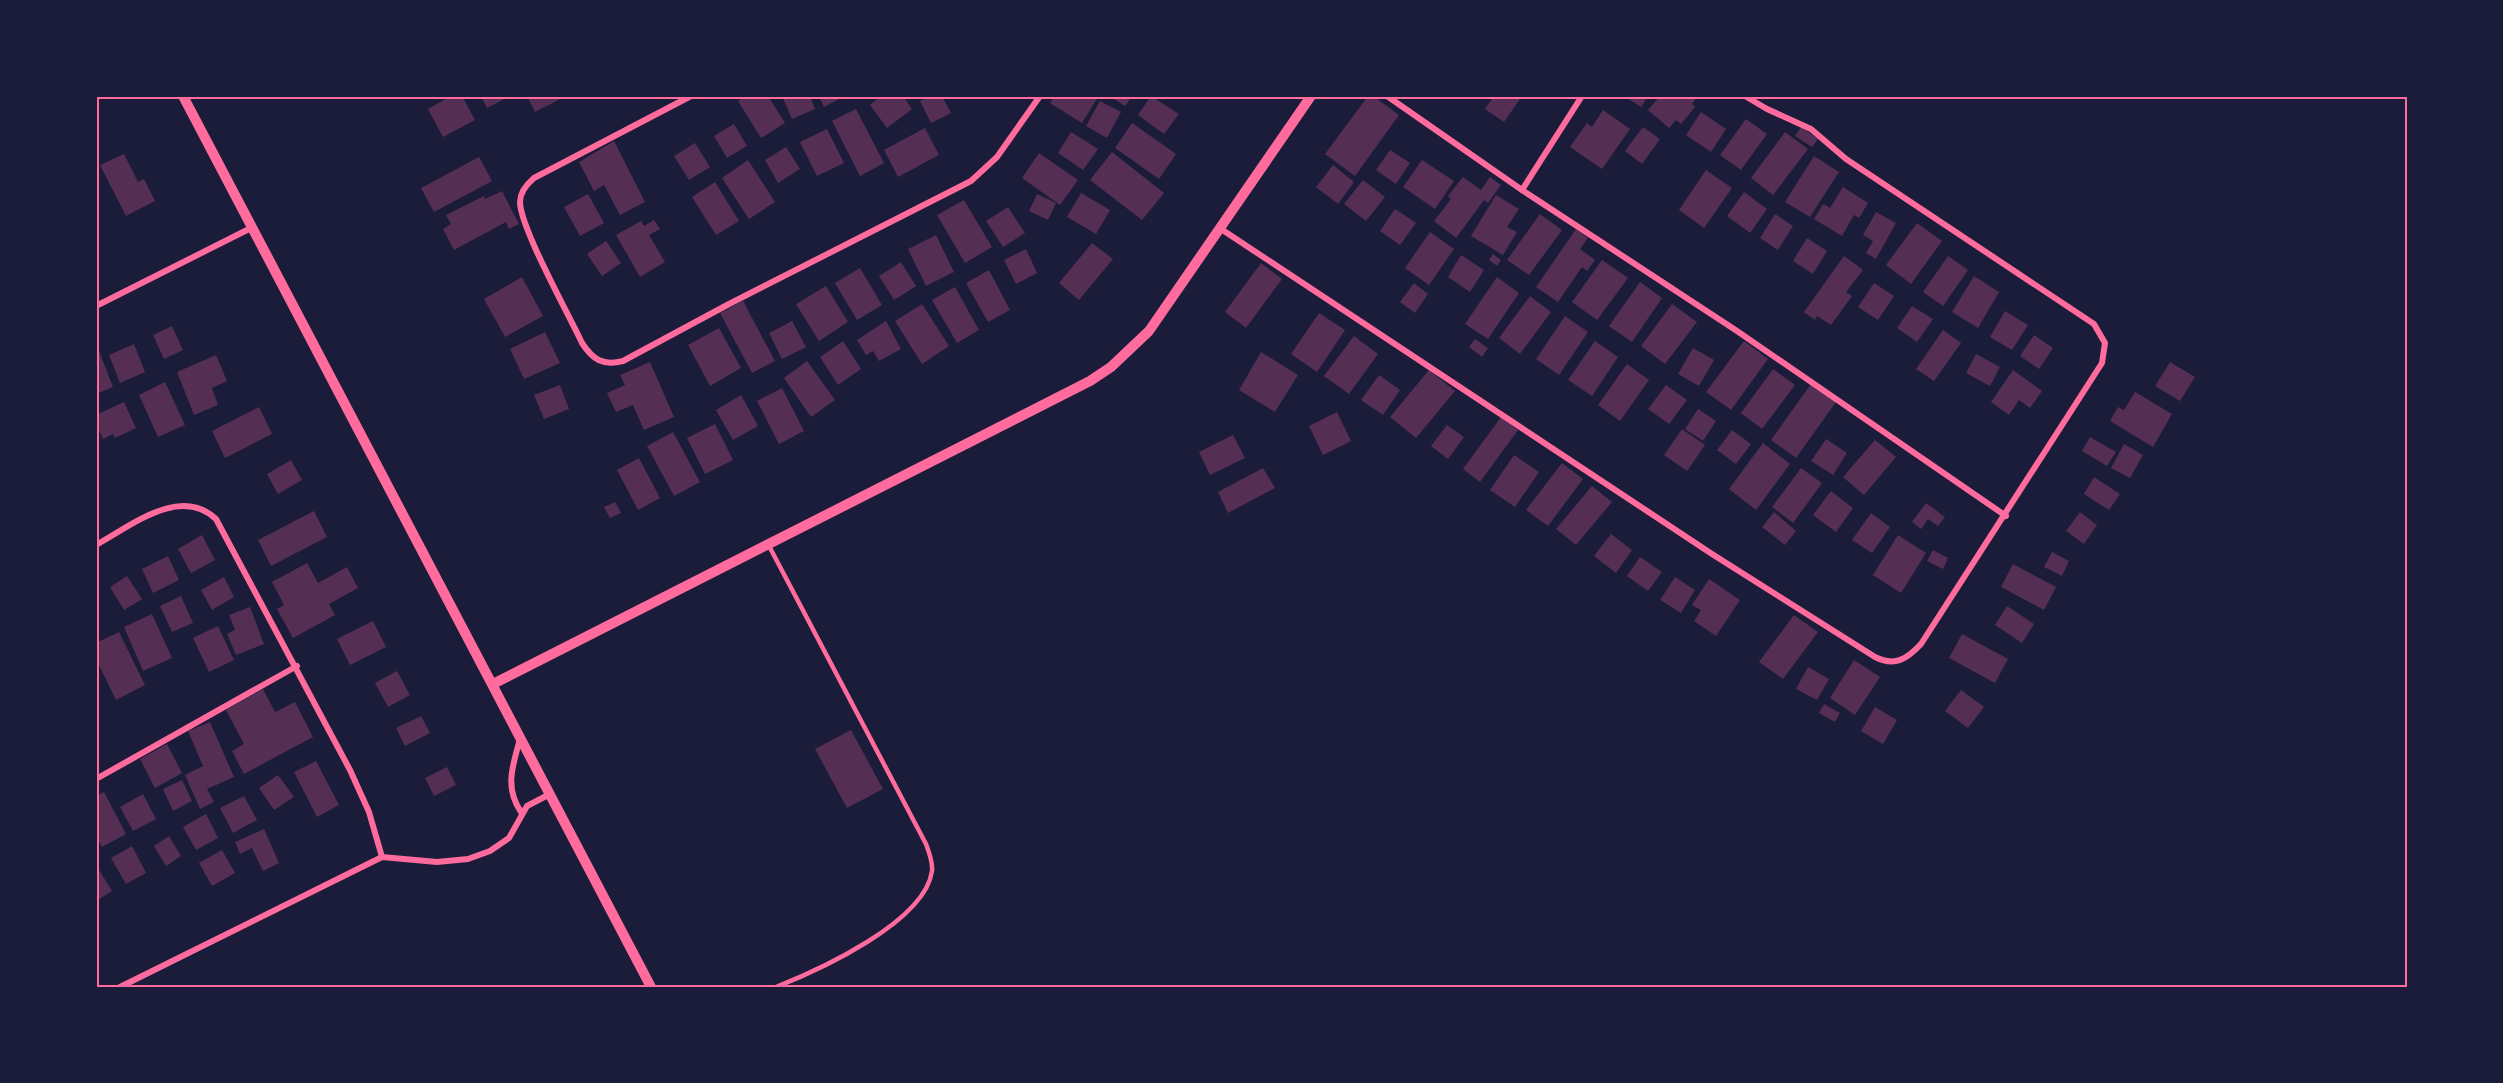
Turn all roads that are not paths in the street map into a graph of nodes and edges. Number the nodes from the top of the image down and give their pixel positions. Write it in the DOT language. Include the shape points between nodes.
graph roads {
  1 [pos="183,96"];
  2 [pos="691,96"];
  3 [pos="1040,96"];
  4 [pos="1311,96"];
  5 [pos="1387,96"];
  6 [pos="1582,96"];
  7 [pos="1745,96"];
  8 [pos="1522,189"];
  9 [pos="253,227"];
  10 [pos="1221,229"];
  11 [pos="96,306"];
  12 [pos="2006,516"];
  13 [pos="768,544"];
  14 [pos="96,545"];
  15 [pos="297,666"];
  16 [pos="493,684"];
  17 [pos="521,738"];
  18 [pos="96,778"];
  19 [pos="550,794"];
  20 [pos="521,812"];
  21 [pos="382,857"];
  22 [pos="120,987"];
  23 [pos="651,987"];
  24 [pos="777,987"];
  1 -- 9 [label="street"];
  2 -- 3 [label="street" via="534,178 520,200 526,224 582,343 590,356 600,362 623,361 971,181 997,157"];
  4 -- 10 [label="street"];
  5 -- 8 [label="street"];
  6 -- 8 [label="street"];
  7 -- 12 [label="street" via="1811,129 1846,159 2094,324 2102,334 2102,363"];
  8 -- 12 [label="street"];
  9 -- 11 [label="street"];
  9 -- 16 [label="street"];
  10 -- 12 [label="street" via="1712,554 1886,663 1899,661 1921,644"];
  10 -- 13 [label="street" via="1149,331 1111,367"];
  13 -- 16 [label="street"];
  13 -- 24 [label="lane" via="926,844 932,868 920,896 892,926 846,954"];
  14 -- 15 [label="street" via="172,506 192,505 209,512"];
  15 -- 18 [label="street"];
  15 -- 21 [label="street" via="350,770"];
  16 -- 17 [label="street"];
  17 -- 19 [label="street"];
  17 -- 20 [label="street" via="510,785"];
  19 -- 20 [label="street"];
  19 -- 23 [label="street"];
  20 -- 21 [label="street" via="504,843 474,857 437,862"];
  21 -- 22 [label="street"];
}
